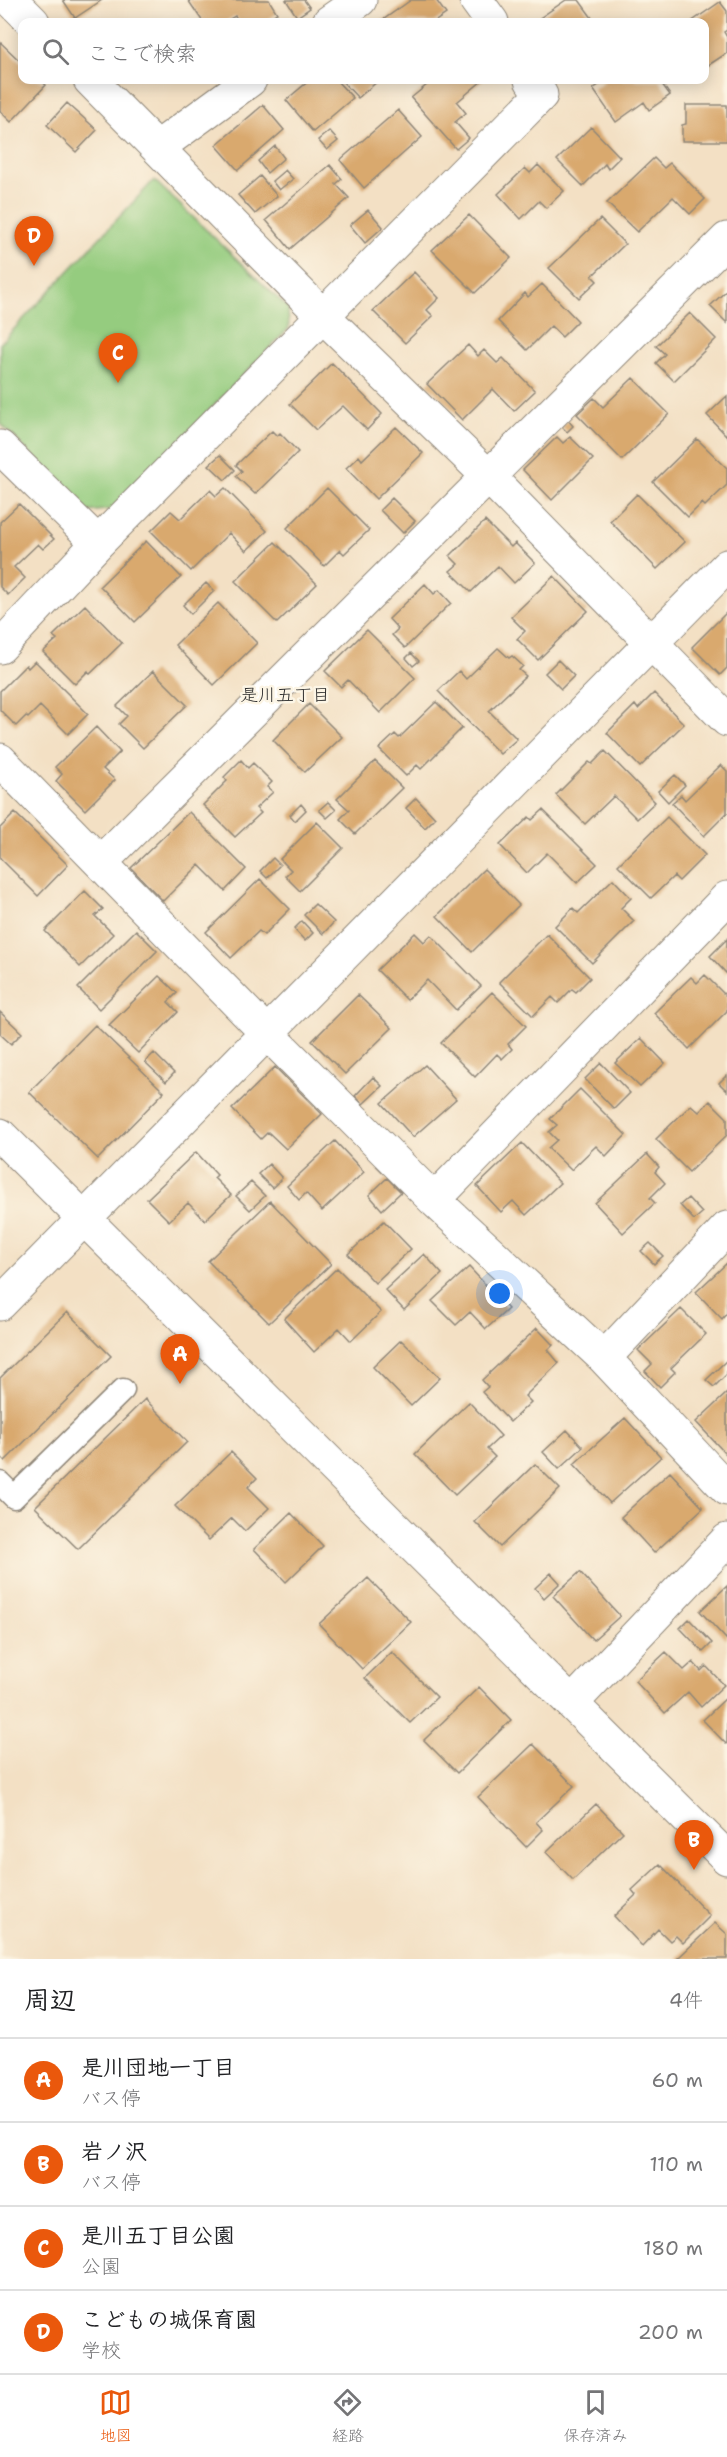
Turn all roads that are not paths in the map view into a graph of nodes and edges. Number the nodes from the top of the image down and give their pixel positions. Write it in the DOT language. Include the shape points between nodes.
graph roads {
  1 [pos="11,0"];
  2 [pos="360,0"];
  3 [pos="476,0"];
  4 [pos="29,18"];
  5 [pos="335,18"];
  6 [pos="489,18"];
  7 [pos="94,84"];
  8 [pos="245,84"];
  9 [pos="534,84"];
  10 [pos="157,148"];
  11 [pos="727,239"];
  12 [pos="324,317"];
  13 [pos="0,447"];
  14 [pos="489,477"];
  15 [pos="98,543"];
  16 [pos="727,566"];
  17 [pos="650,643"];
  18 [pos="0,647"];
  19 [pos="727,720"];
  20 [pos="0,760"];
  21 [pos="101,862"];
  22 [pos="727,898"];
  23 [pos="266,1033"];
  24 [pos="0,1135"];
  25 [pos="434,1200"];
  26 [pos="84,1220"];
  27 [pos="727,1228"];
  28 [pos="0,1304"];
  29 [pos="604,1358"];
  30 [pos="123,1390"];
  31 [pos="0,1482"];
  32 [pos="727,1489"];
  33 [pos="727,1540"];
  34 [pos="572,1703"];
  35 [pos="727,1858"];
  1 -- 4 [label="street"];
  2 -- 5 [label="street"];
  3 -- 6 [label="street"];
  7 -- 10 [label="street"];
  8 -- 10 [label="street"];
  9 -- 12 [label="street" via="541,95"];
  10 -- 12 [label="street"];
  11 -- 14 [label="street"];
  12 -- 14 [label="street"];
  12 -- 15 [label="street"];
  13 -- 15 [label="street"];
  14 -- 17 [label="street"];
  14 -- 21 [label="street"];
  15 -- 18 [label="street"];
  16 -- 17 [label="street"];
  17 -- 19 [label="street"];
  17 -- 23 [label="street"];
  20 -- 21 [label="street"];
  21 -- 23 [label="street"];
  22 -- 25 [label="street"];
  23 -- 25 [label="street"];
  23 -- 26 [label="street"];
  24 -- 26 [label="street"];
  25 -- 29 [label="street"];
  26 -- 28 [label="street"];
  26 -- 34 [label="street"];
  27 -- 29 [label="street"];
  29 -- 32 [label="street"];
  30 -- 31 [label="lane" via="14,1497"];
  33 -- 34 [label="street"];
  34 -- 35 [label="street"];
}
